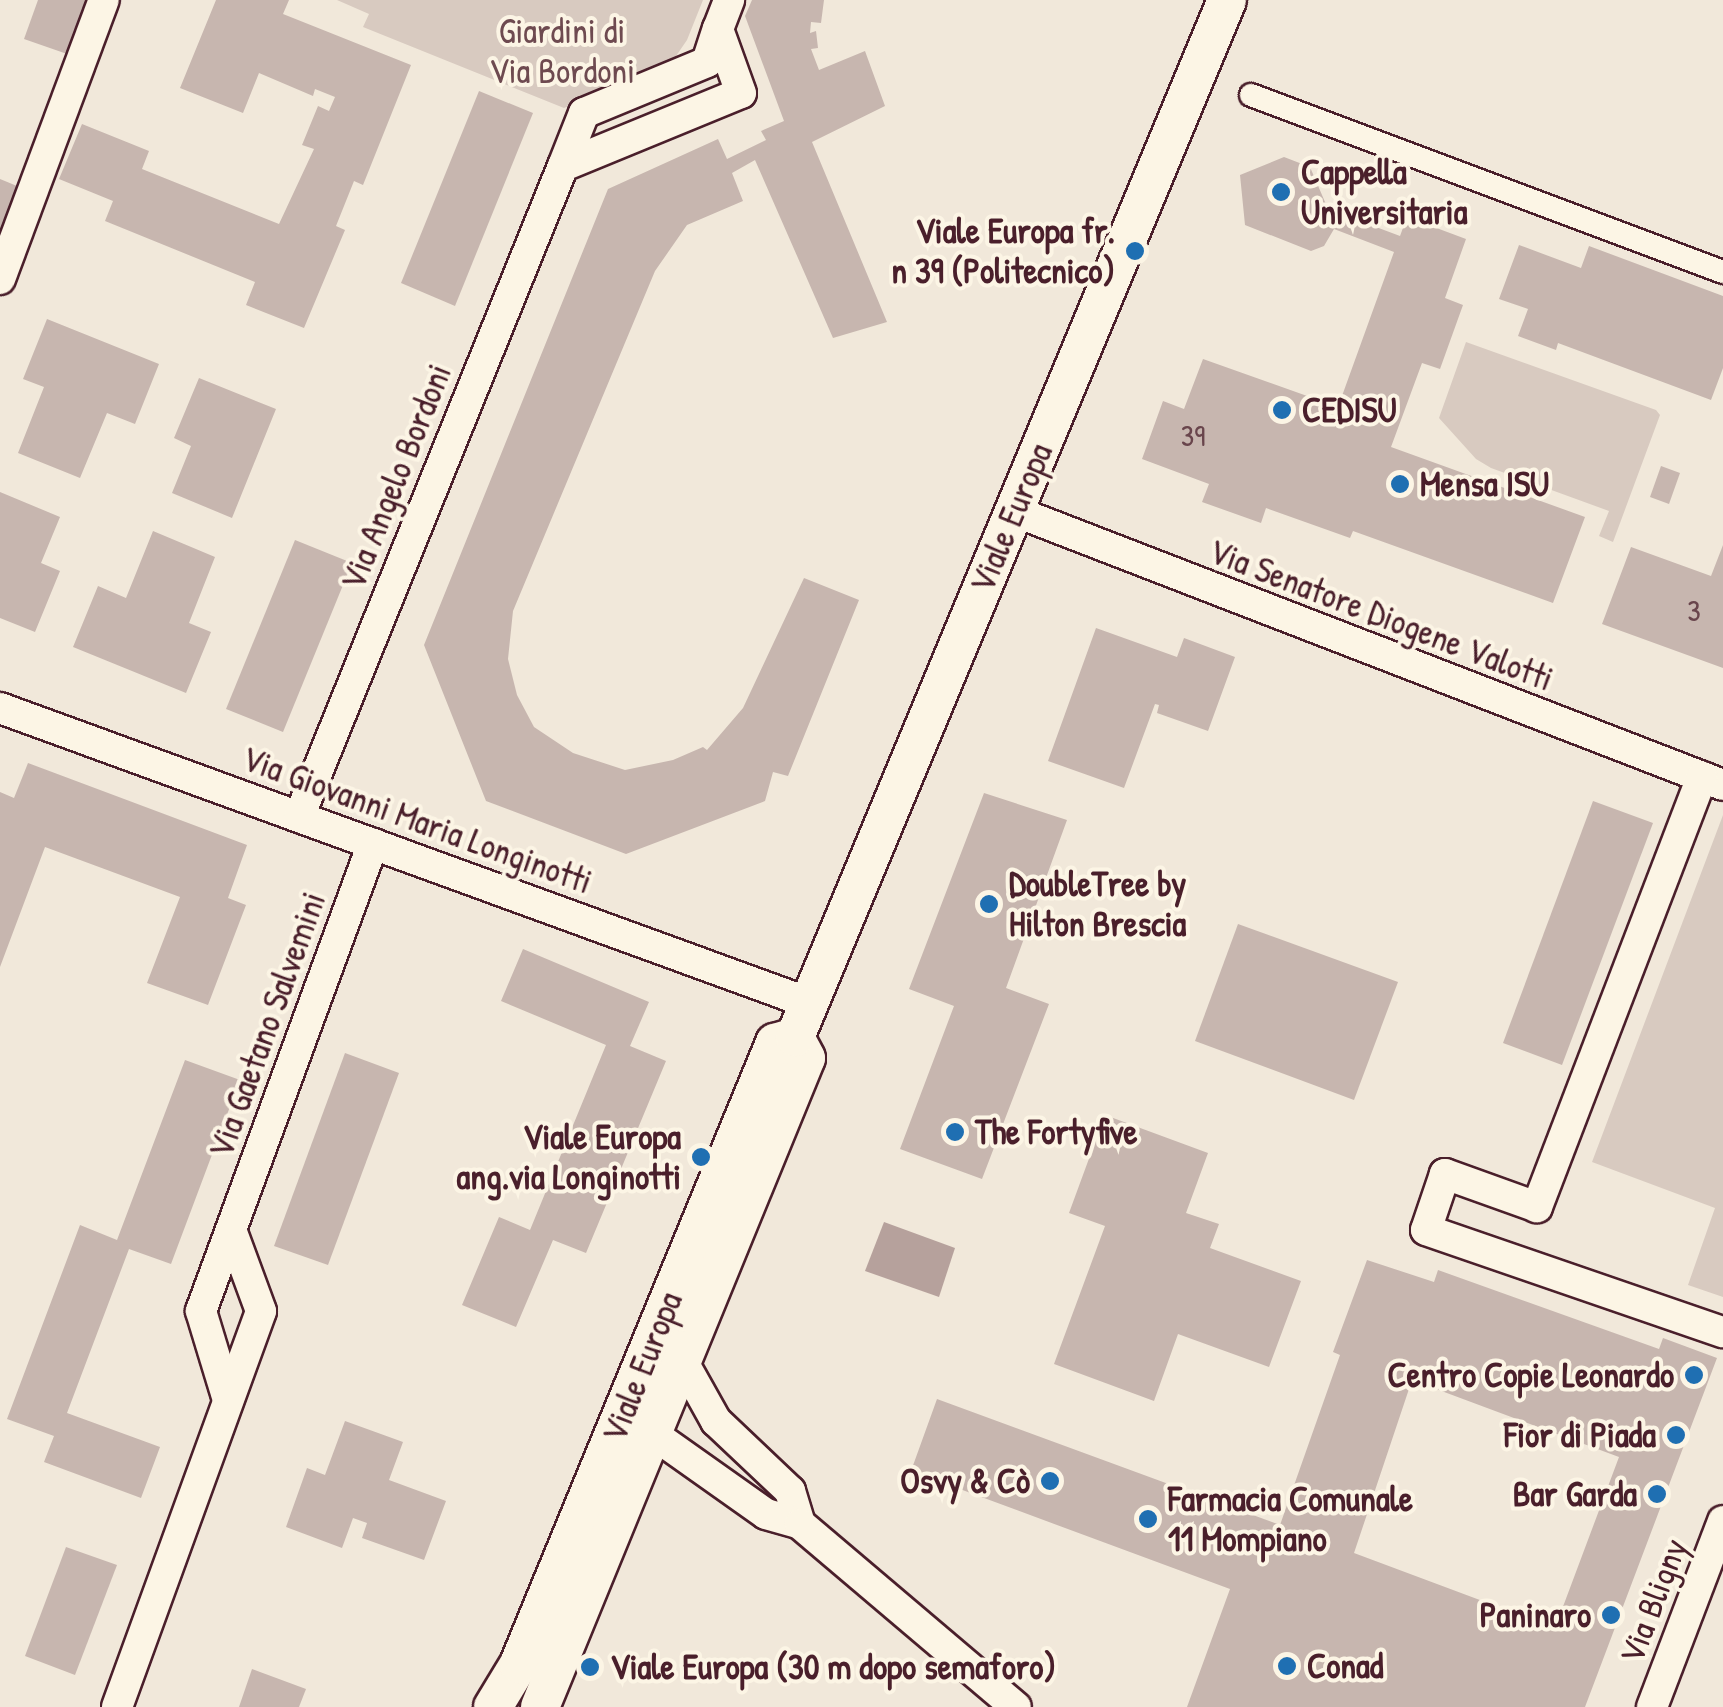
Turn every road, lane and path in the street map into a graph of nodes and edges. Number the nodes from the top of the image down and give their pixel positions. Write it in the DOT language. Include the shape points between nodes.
graph roads {
  1 [pos="104,0"];
  2 [pos="730,0"];
  3 [pos="1227,0"];
  4 [pos="718,29"];
  5 [pos="1251,95"];
  6 [pos="563,166"];
  7 [pos="1723,272"];
  8 [pos="0,279"];
  9 [pos="1014,511"];
  10 [pos="0,708"];
  11 [pos="1712,781"];
  12 [pos="299,817"];
  13 [pos="373,844"];
  14 [pos="802,1020"];
  15 [pos="232,1232"];
  16 [pos="678,1278"];
  17 [pos="1723,1332"];
  18 [pos="682,1362"];
  19 [pos="228,1400"];
  20 [pos="653,1434"];
  21 [pos="1723,1521"];
  22 [pos="800,1524"];
  23 [pos="117,1707"];
  24 [pos="494,1707"];
  25 [pos="540,1707"];
  26 [pos="1016,1707"];
  27 [pos="1652,1707"];
  1 -- 8 [label="street"];
  2 -- 4 [label="street, Via Angelo Bordoni"];
  3 -- 9 [label="street, Viale Europa"];
  4 -- 6 [label="street, Via Angelo Bordoni" via="707,62 584,113"];
  4 -- 6 [label="street" via="741,94"];
  5 -- 7 [label="street"];
  6 -- 12 [label="street, Via Angelo Bordoni"];
  9 -- 11 [label="street, Via Senatore Diogene Valotti"];
  9 -- 14 [label="street, Viale Europa"];
  10 -- 12 [label="street, Via Giovanni Maria Longinotti"];
  11 -- 17 [label="street" via="1537,1206 1446,1174 1426,1230"];
  12 -- 13 [label="street, Via Giovanni Maria Longinotti"];
  13 -- 14 [label="street, Via Giovanni Maria Longinotti"];
  13 -- 15 [label="street, Via Gaetano Salvemini"];
  14 -- 16 [label="street, Viale Europa" via="775,1042"];
  14 -- 18 [label="street, Viale Europa" via="806,1058"];
  15 -- 19 [label="street, Via Gaetano Salvemini" via="201,1311"];
  15 -- 19 [label="street" via="260,1311"];
  16 -- 20 [label="street" via="682,1307 643,1398"];
  16 -- 24 [label="street, Viale Europa" via="519,1664"];
  18 -- 20 [label="street, Viale Europa"];
  18 -- 22 [label="street" via="716,1422 790,1490"];
  19 -- 23 [label="street"];
  20 -- 22 [label="street" via="766,1514"];
  20 -- 25 [label="street, Viale Europa"];
  21 -- 27 [label="street, Via Bligny"];
  22 -- 26 [label="street"];
}
